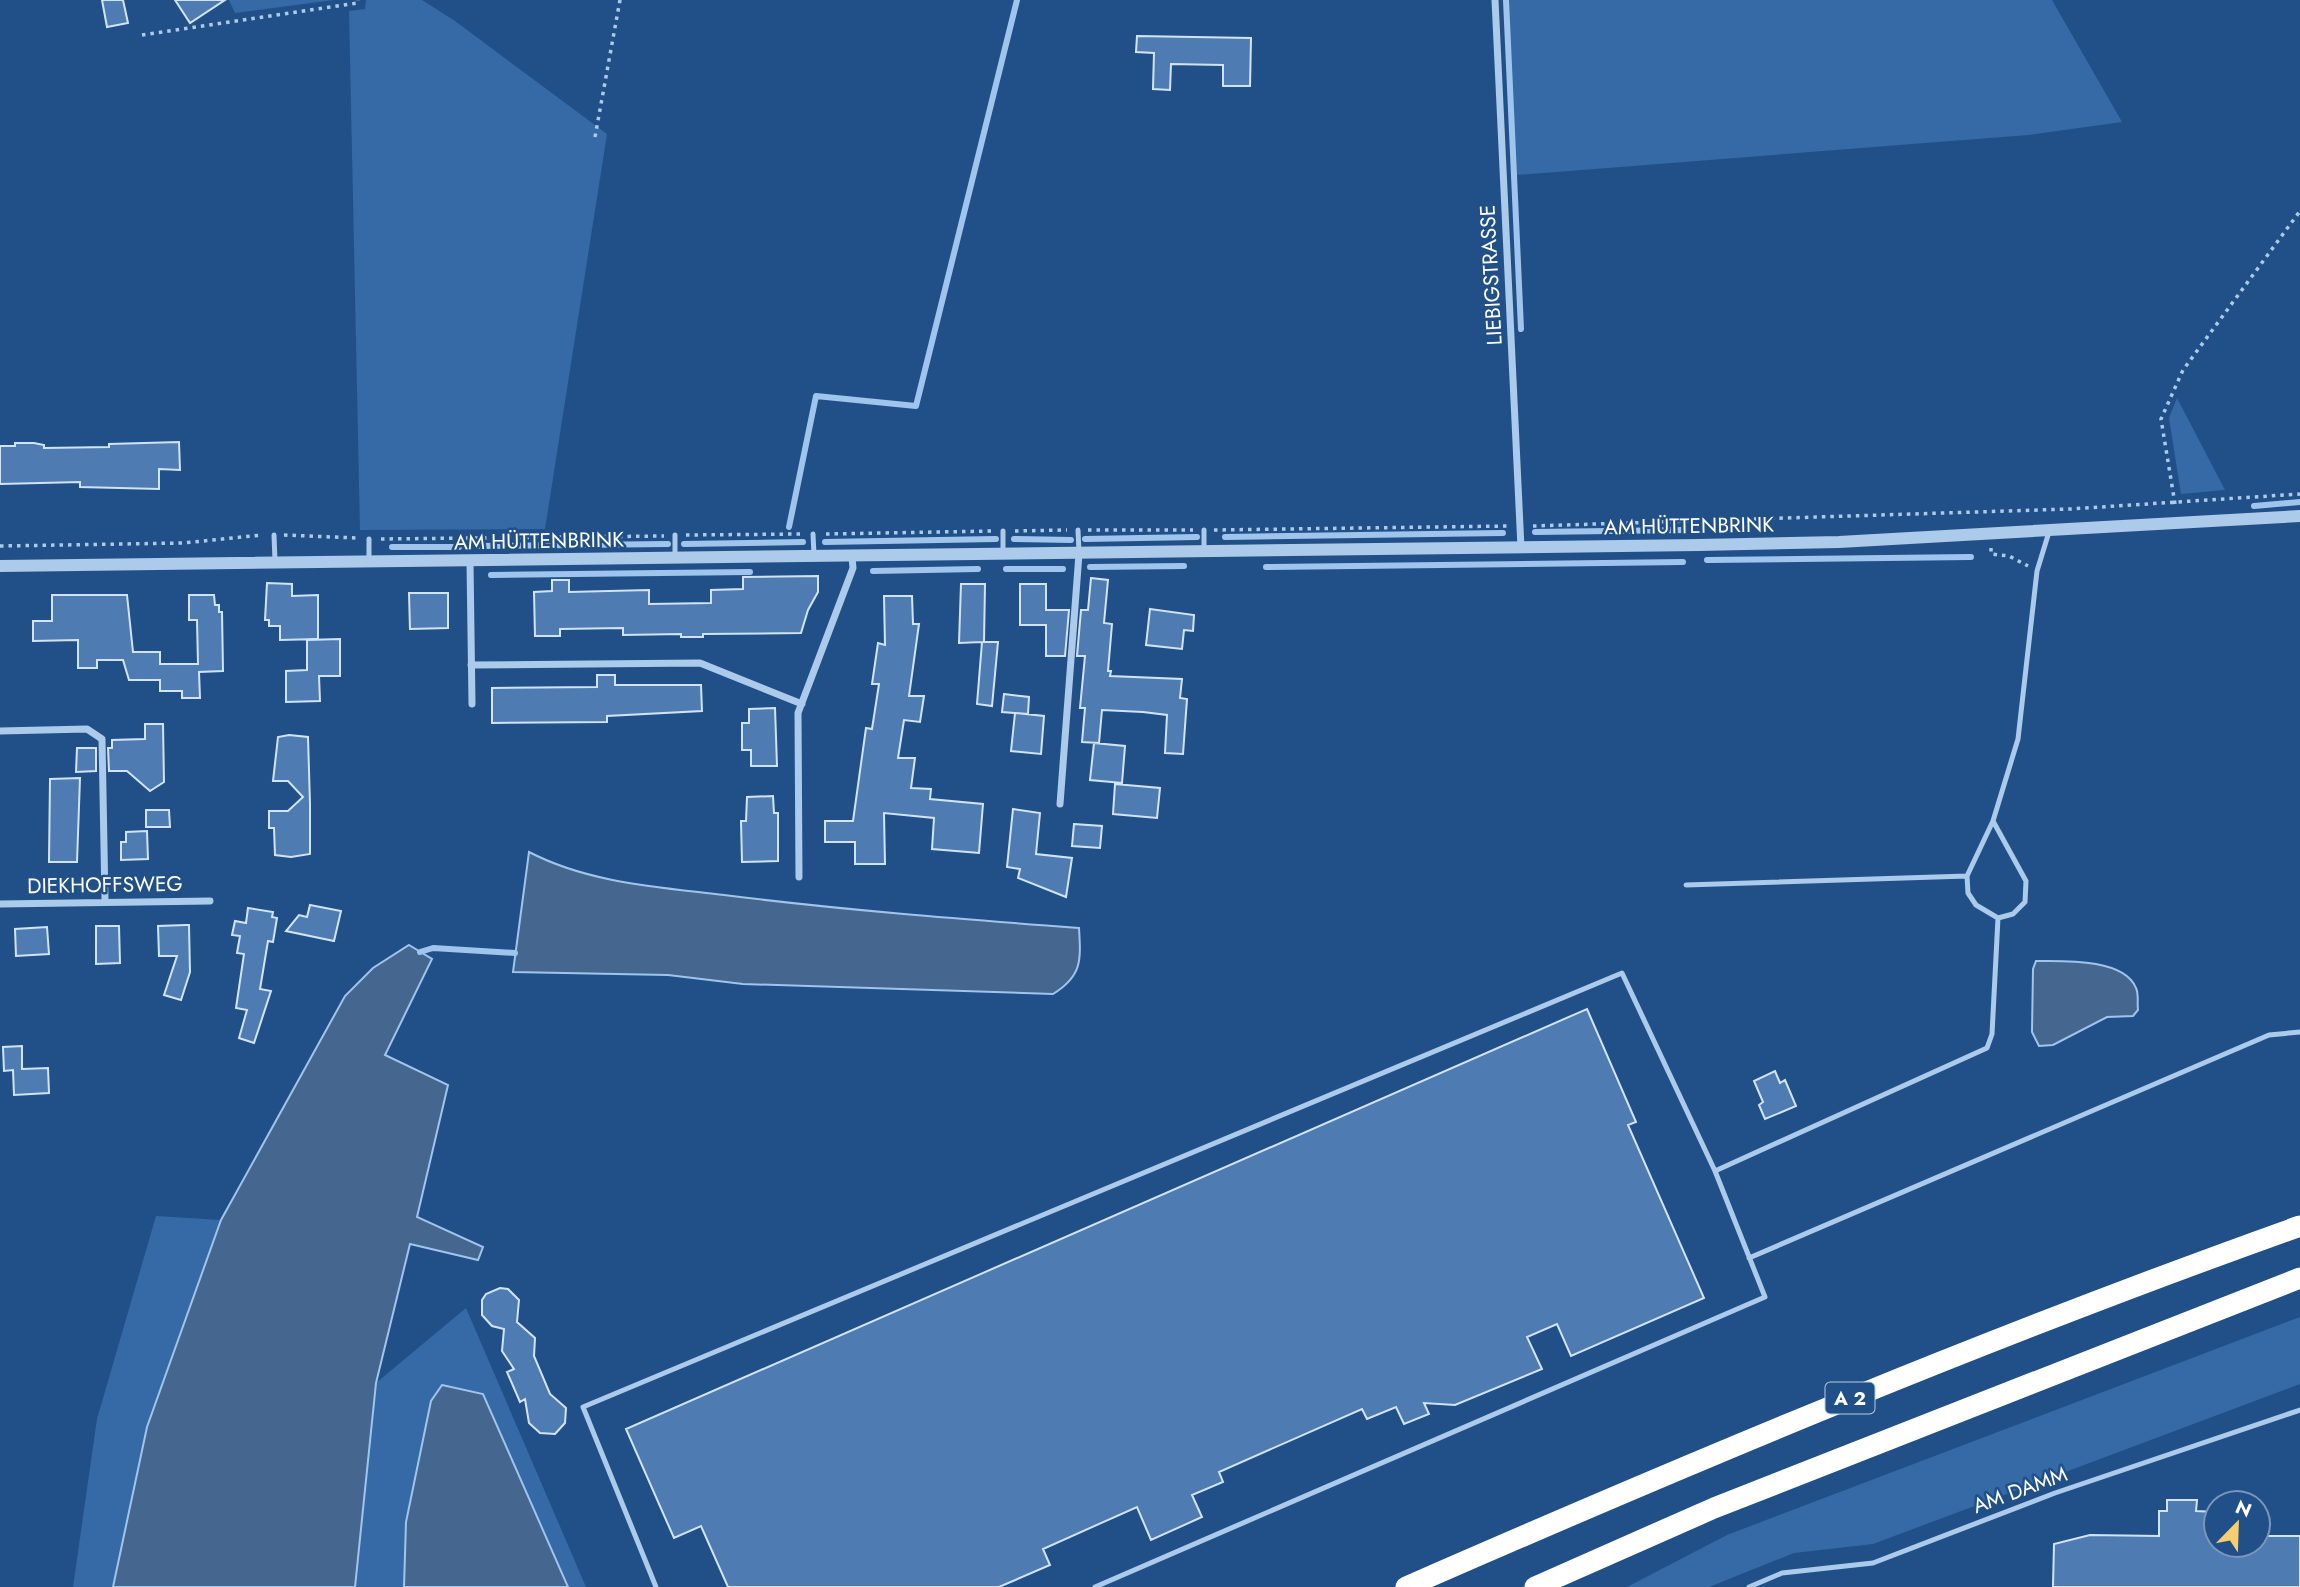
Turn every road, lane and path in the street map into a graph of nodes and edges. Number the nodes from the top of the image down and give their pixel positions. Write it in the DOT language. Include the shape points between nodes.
graph roads {
  1 [pos="620,0"];
  2 [pos="1495,0"];
  3 [pos="358,1"];
  4 [pos="142,35"];
  5 [pos="595,137"];
  6 [pos="2300,211"];
  7 [pos="2300,494"];
  8 [pos="2175,503"];
  9 [pos="2300,516"];
  10 [pos="2177,524"];
  11 [pos="1520,526"];
  12 [pos="1078,530"];
  13 [pos="1204,530"];
  14 [pos="2050,530"];
  15 [pos="1003,531"];
  16 [pos="813,534"];
  17 [pos="274,535"];
  18 [pos="675,535"];
  19 [pos="369,539"];
  20 [pos="0,546"];
  21 [pos="1521,548"];
  22 [pos="1204,552"];
  23 [pos="1079,554"];
  24 [pos="1003,555"];
  25 [pos="814,557"];
  26 [pos="852,557"];
  27 [pos="676,559"];
  28 [pos="275,561"];
  29 [pos="369,562"];
  30 [pos="470,562"];
  31 [pos="0,566"];
  32 [pos="471,665"];
  33 [pos="472,704"];
  34 [pos="802,704"];
  35 [pos="0,731"];
  36 [pos="1060,804"];
  37 [pos="1993,821"];
  38 [pos="1968,876"];
  39 [pos="799,877"];
  40 [pos="1686,885"];
  41 [pos="105,901"];
  42 [pos="211,901"];
  43 [pos="0,904"];
  44 [pos="1998,918"];
  45 [pos="2300,1032"];
  46 [pos="1714,1171"];
  47 [pos="2300,1226"];
  48 [pos="1749,1258"];
  49 [pos="2300,1278"];
  50 [pos="2300,1410"];
  51 [pos="656,1587"];
  52 [pos="1095,1587"];
  53 [pos="1406,1587"];
  54 [pos="1535,1587"];
  55 [pos="1749,1587"];
  1 -- 5 [label="path"];
  2 -- 11 [label="street, LIEBIGSTRASSE"];
  3 -- 4 [label="path"];
  6 -- 8 [label="path" via="2183,370 2170,396 2161,419"];
  7 -- 8 [label="path"];
  8 -- 10 [label="path"];
  8 -- 11 [label="path"];
  9 -- 10 [label="street, AM HÜTTENBRINK"];
  10 -- 14 [label="street, AM HÜTTENBRINK"];
  11 -- 13 [label="path"];
  11 -- 21 [label="street, LIEBIGSTRASSE"];
  12 -- 13 [label="path"];
  12 -- 15 [label="path"];
  12 -- 23 [label="lane"];
  13 -- 22 [label="lane"];
  14 -- 21 [label="street, AM HÜTTENBRINK" via="1839,542"];
  14 -- 37 [label="lane" via="2037,571 2018,739"];
  15 -- 16 [label="path"];
  15 -- 24 [label="lane"];
  16 -- 18 [label="path"];
  16 -- 25 [label="lane"];
  17 -- 19 [label="path"];
  17 -- 20 [label="path" via="183,543"];
  17 -- 28 [label="lane"];
  18 -- 19 [label="path"];
  18 -- 27 [label="lane"];
  19 -- 29 [label="lane"];
  21 -- 22 [label="street, AM HÜTTENBRINK"];
  22 -- 23 [label="street, AM HÜTTENBRINK"];
  23 -- 24 [label="street, AM HÜTTENBRINK"];
  23 -- 36 [label="street"];
  24 -- 26 [label="street, AM HÜTTENBRINK"];
  25 -- 26 [label="street, AM HÜTTENBRINK"];
  25 -- 27 [label="street, AM HÜTTENBRINK"];
  26 -- 34 [label="street" via="853,568"];
  27 -- 30 [label="street, AM HÜTTENBRINK"];
  28 -- 29 [label="street, AM HÜTTENBRINK"];
  28 -- 31 [label="street, AM HÜTTENBRINK"];
  29 -- 30 [label="street, AM HÜTTENBRINK"];
  30 -- 32 [label="street"];
  32 -- 33 [label="street"];
  32 -- 34 [label="street" via="700,663"];
  34 -- 39 [label="street" via="798,713"];
  35 -- 41 [label="street" via="87,729 103,739"];
  37 -- 38 [label="lane"];
  37 -- 44 [label="lane" via="2026,881 2025,902 2013,914"];
  38 -- 40 [label="lane"];
  38 -- 44 [label="lane" via="1968,893 1976,905"];
  41 -- 42 [label="street, DIEKHOFFSWEG"];
  41 -- 43 [label="street, DIEKHOFFSWEG"];
  44 -- 46 [label="lane" via="1992,1034 1987,1048"];
  45 -- 48 [label="lane" via="2269,1035"];
  46 -- 48 [label="lane"];
  46 -- 51 [label="lane" via="1622,973 583,1407"];
  47 -- 53 [label="highway, A 2" via="1859,1394"];
  48 -- 52 [label="lane" via="1765,1297"];
  49 -- 54 [label="highway, A 2" via="1727,1503"];
  50 -- 55 [label="lane, AM DAMM" via="2055,1493 1873,1563 1782,1573"];
}
